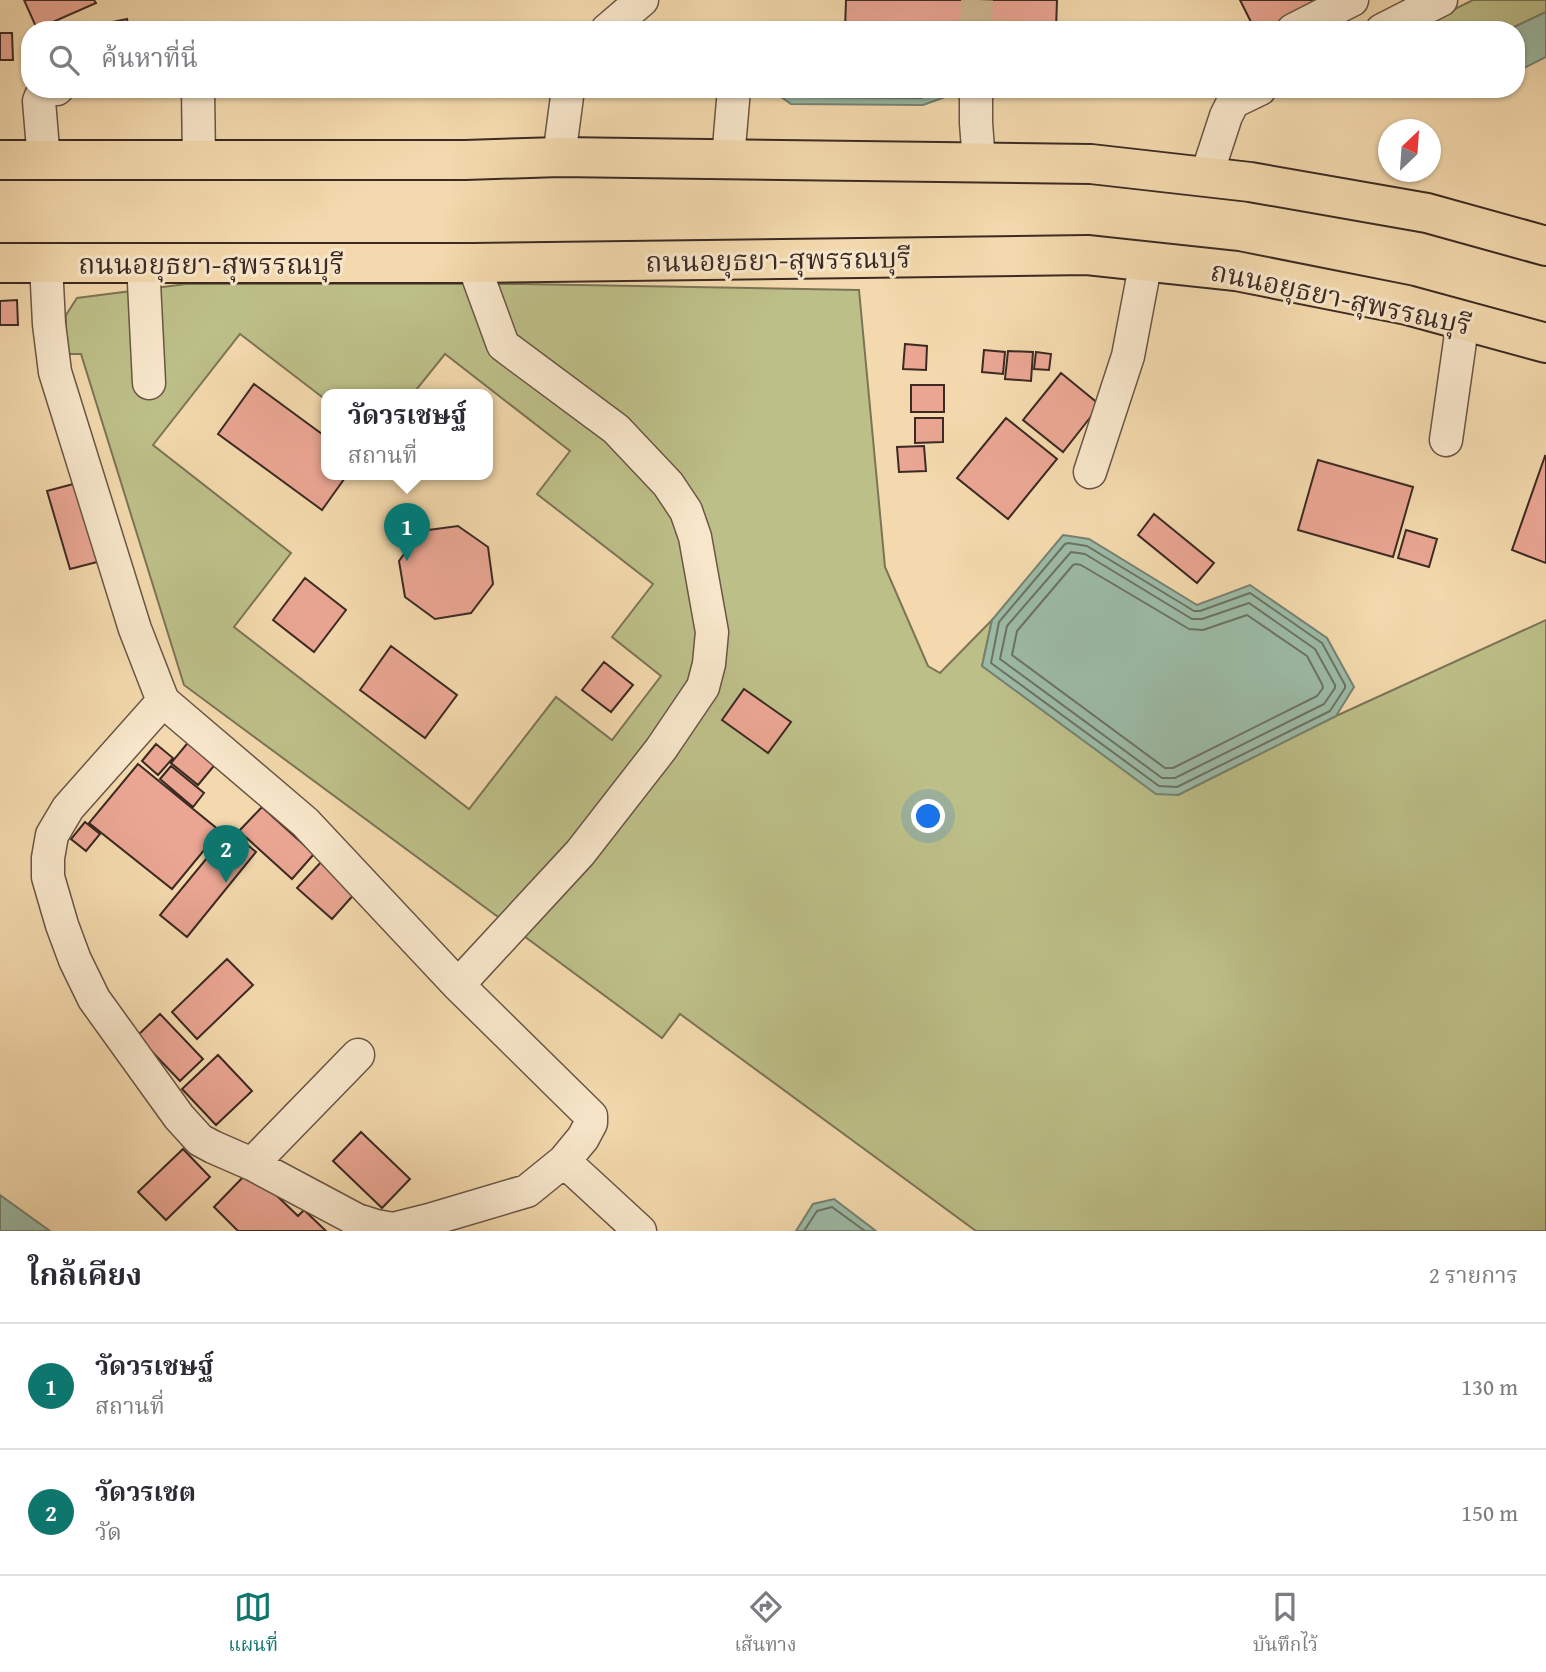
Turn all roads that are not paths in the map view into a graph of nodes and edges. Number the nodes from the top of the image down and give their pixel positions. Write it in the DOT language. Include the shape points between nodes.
graph roads {
  1 [pos="642,0"];
  2 [pos="1352,0"];
  3 [pos="1441,0"];
  4 [pos="618,21"];
  5 [pos="1311,21"];
  6 [pos="1400,21"];
  7 [pos="40,98"];
  8 [pos="198,98"];
  9 [pos="567,98"];
  10 [pos="733,98"];
  11 [pos="976,98"];
  12 [pos="1240,98"];
  13 [pos="559,157"];
  14 [pos="728,159"];
  15 [pos="0,160"];
  16 [pos="44,160"];
  17 [pos="199,160"];
  18 [pos="979,162"];
  19 [pos="1206,177"];
  20 [pos="1546,246"];
  21 [pos="1146,261"];
  22 [pos="0,263"];
  23 [pos="143,263"];
  24 [pos="473,263"];
  25 [pos="46,264"];
  26 [pos="1463,320"];
  27 [pos="1546,343"];
  28 [pos="149,383"];
  29 [pos="1446,440"];
  30 [pos="1090,472"];
  31 [pos="163,701"];
  32 [pos="458,985"];
  33 [pos="358,1055"];
  34 [pos="564,1161"];
  35 [pos="252,1164"];
  36 [pos="640,1231"];
  1 -- 4 [label="street"];
  2 -- 5 [label="street"];
  3 -- 6 [label="street"];
  7 -- 16 [label="street"];
  8 -- 17 [label="street"];
  9 -- 13 [label="street"];
  10 -- 14 [label="street"];
  11 -- 18 [label="street"];
  12 -- 19 [label="street" via="1226,116"];
  13 -- 14 [label="main road"];
  13 -- 17 [label="main road"];
  14 -- 18 [label="main road"];
  15 -- 16 [label="main road"];
  16 -- 17 [label="main road"];
  18 -- 19 [label="main road" via="1091,164"];
  19 -- 20 [label="main road" via="1427,213"];
  21 -- 24 [label="main road, ถนนอยุธยา-สุพรรณบุรี" via="1087,255"];
  21 -- 26 [label="main road, ถนนอยุธยา-สุพรรณบุรี" via="1236,271"];
  21 -- 30 [label="street" via="1128,356"];
  22 -- 25 [label="main road, ถนนอยุธยา-สุพรรณบุรี"];
  23 -- 24 [label="main road, ถนนอยุธยา-สุพรรณบุรี"];
  23 -- 25 [label="main road, ถนนอยุธยา-สุพรรณบุรี"];
  23 -- 28 [label="street"];
  24 -- 32 [label="street" via="503,345 616,429 668,484 686,511 712,632 702,687 661,749 580,853"];
  25 -- 31 [label="street" via="55,372 135,629"];
  26 -- 27 [label="main road, ถนนอยุธยา-สุพรรณบุรี"];
  26 -- 29 [label="street"];
  31 -- 32 [label="street" via="305,822"];
  31 -- 35 [label="street" via="68,808 52,835 48,877 75,960 94,999 200,1140"];
  32 -- 34 [label="street" via="591,1116 583,1138"];
  33 -- 35 [label="street"];
  34 -- 35 [label="street" via="527,1191 393,1229 357,1220"];
  34 -- 36 [label="street"];
}
